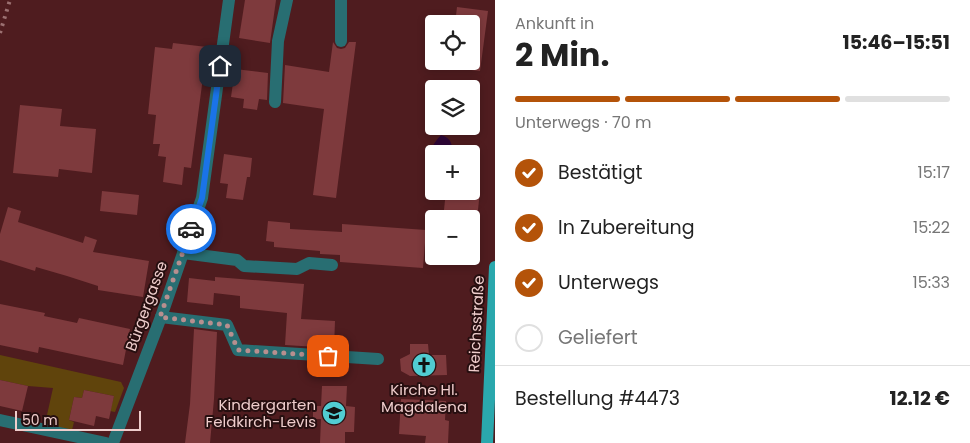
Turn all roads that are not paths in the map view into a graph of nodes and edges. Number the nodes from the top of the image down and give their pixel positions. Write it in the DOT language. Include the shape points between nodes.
graph roads {
  1 [pos="229,0"];
  2 [pos="287,0"];
  3 [pos="341,0"];
  4 [pos="341,40"];
  5 [pos="275,102"];
  6 [pos="183,253"];
  7 [pos="332,265"];
  8 [pos="495,267"];
  9 [pos="160,317"];
  10 [pos="378,359"];
  11 [pos="0,420"];
  12 [pos="106,443"];
  13 [pos="113,443"];
  14 [pos="487,443"];
  1 -- 6 [label="street, Bürgergasse" via="202,198"];
  2 -- 5 [label="street" via="278,41"];
  3 -- 4 [label="street"];
  6 -- 7 [label="street" via="236,260 244,266 297,269 308,263"];
  6 -- 9 [label="street, Bürgergasse"];
  8 -- 14 [label="main road, Reichsstraße"];
  9 -- 10 [label="street" via="227,325 238,350"];
  9 -- 13 [label="street, Bürgergasse"];
  11 -- 12 [label="street"];
}
